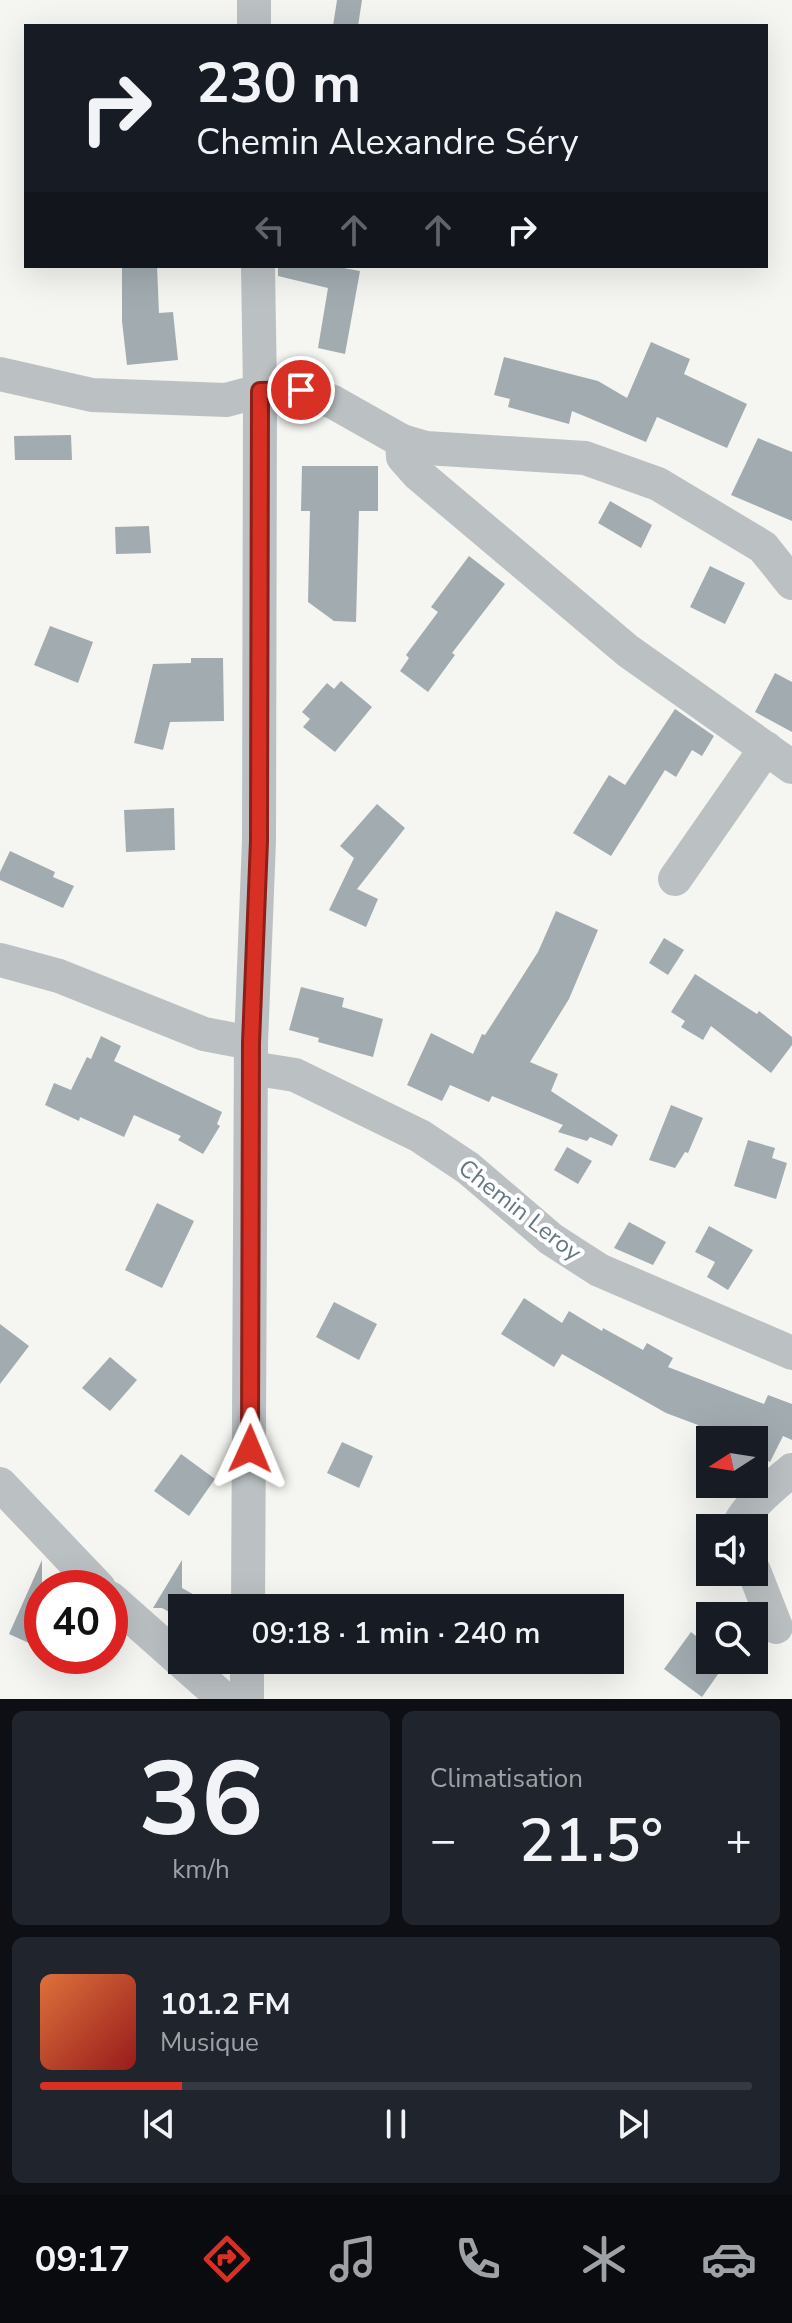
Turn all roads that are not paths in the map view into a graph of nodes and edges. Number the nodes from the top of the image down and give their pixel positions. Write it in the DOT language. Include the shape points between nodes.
graph roads {
  1 [pos="254,0"];
  2 [pos="254,24"];
  3 [pos="258,268"];
  4 [pos="0,374"];
  5 [pos="260,391"];
  6 [pos="402,441"];
  7 [pos="792,583"];
  8 [pos="779,757"];
  9 [pos="675,879"];
  10 [pos="0,960"];
  11 [pos="251,1056"];
  12 [pos="792,1353"];
  13 [pos="792,1470"];
  14 [pos="0,1484"];
  15 [pos="746,1514"];
  16 [pos="82,1570"];
  17 [pos="760,1586"];
  18 [pos="248,1594"];
  19 [pos="128,1614"];
  20 [pos="776,1627"];
  21 [pos="247,1674"];
  22 [pos="224,1699"];
  23 [pos="247,1699"];
  1 -- 2 [label="street"];
  3 -- 5 [label="street"];
  4 -- 5 [label="street" via="92,395 226,400"];
  5 -- 6 [label="street" via="301,390"];
  5 -- 11 [label="street" via="259,841"];
  6 -- 7 [label="street" via="426,448 585,458 658,484 763,547"];
  6 -- 8 [label="street" via="403,457 418,474 605,632"];
  8 -- 9 [label="street"];
  10 -- 11 [label="street, Chemin Leroy" via="59,976"];
  11 -- 12 [label="street, Chemin Leroy" via="420,1136 599,1270"];
  11 -- 18 [label="street"];
  13 -- 15 [label="street"];
  14 -- 16 [label="street"];
  17 -- 20 [label="street"];
  19 -- 22 [label="street"];
  21 -- 23 [label="street"];
}
